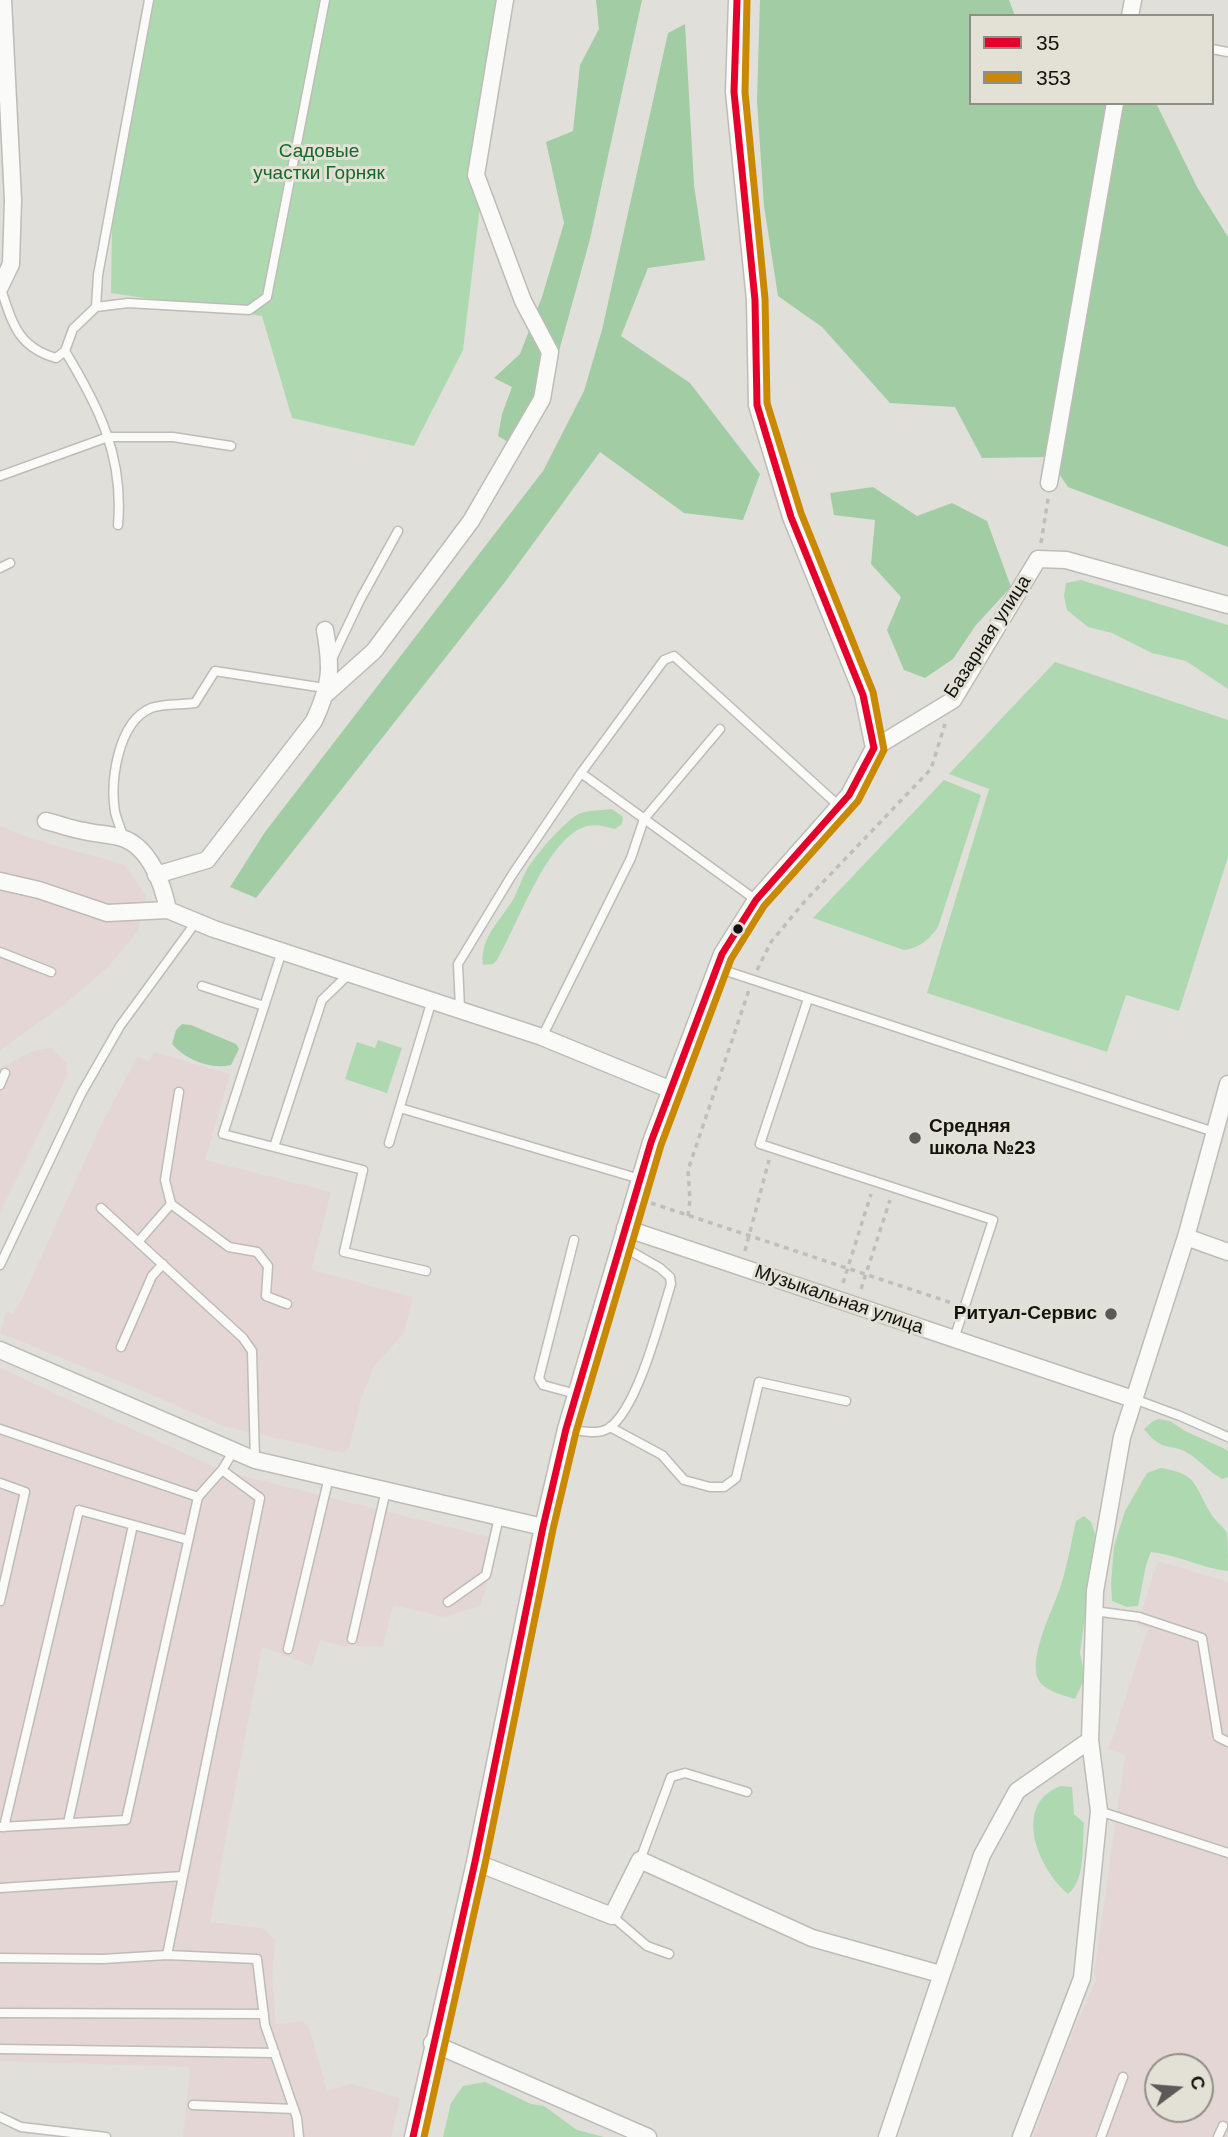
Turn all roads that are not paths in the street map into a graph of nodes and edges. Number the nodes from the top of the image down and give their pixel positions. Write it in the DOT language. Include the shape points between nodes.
graph roads {
  1 [pos="3,0"];
  2 [pos="149,0"];
  3 [pos="325,0"];
  4 [pos="505,0"];
  5 [pos="737,0"];
  6 [pos="1115,105"];
  7 [pos="0,286"];
  8 [pos="96,307"];
  9 [pos="65,351"];
  10 [pos="108,437"];
  11 [pos="231,446"];
  12 [pos="0,476"];
  13 [pos="1049,483"];
  14 [pos="118,525"];
  15 [pos="398,531"];
  16 [pos="10,563"];
  17 [pos="0,568"];
  18 [pos="1228,605"];
  19 [pos="325,630"];
  20 [pos="331,662"];
  21 [pos="326,694"];
  22 [pos="720,729"];
  23 [pos="874,748"];
  24 [pos="581,773"];
  25 [pos="839,806"];
  26 [pos="644,819"];
  27 [pos="46,821"];
  28 [pos="124,838"];
  29 [pos="156,875"];
  30 [pos="0,881"];
  31 [pos="756,900"];
  32 [pos="168,910"];
  33 [pos="196,922"];
  34 [pos="282,951"];
  35 [pos="0,952"];
  36 [pos="717,968"];
  37 [pos="51,972"];
  38 [pos="350,973"];
  39 [pos="202,986"];
  40 [pos="808,999"];
  41 [pos="432,1000"];
  42 [pos="264,1006"];
  43 [pos="460,1009"];
  44 [pos="542,1037"];
  45 [pos="5,1073"];
  46 [pos="1228,1084"];
  47 [pos="0,1085"];
  48 [pos="669,1089"];
  49 [pos="179,1092"];
  50 [pos="400,1108"];
  51 [pos="1214,1132"];
  52 [pos="389,1143"];
  53 [pos="274,1147"];
  54 [pos="640,1179"];
  55 [pos="171,1205"];
  56 [pos="101,1208"];
  57 [pos="625,1228"];
  58 [pos="1186,1237"];
  59 [pos="575,1240"];
  60 [pos="138,1242"];
  61 [pos="620,1245"];
  62 [pos="1228,1252"];
  63 [pos="163,1264"];
  64 [pos="0,1265"];
  65 [pos="426,1271"];
  66 [pos="287,1304"];
  67 [pos="954,1339"];
  68 [pos="121,1347"];
  69 [pos="0,1350"];
  70 [pos="576,1395"];
  71 [pos="1133,1399"];
  72 [pos="846,1401"];
  73 [pos="610,1427"];
  74 [pos="0,1429"];
  75 [pos="566,1429"];
  76 [pos="1228,1437"];
  77 [pos="233,1452"];
  78 [pos="255,1460"];
  79 [pos="222,1470"];
  80 [pos="329,1477"];
  81 [pos="0,1483"];
  82 [pos="386,1490"];
  83 [pos="198,1497"];
  84 [pos="499,1517"];
  85 [pos="133,1525"];
  86 [pos="544,1527"];
  87 [pos="188,1540"];
  88 [pos="0,1601"];
  89 [pos="448,1602"];
  90 [pos="1094,1611"];
  91 [pos="352,1639"];
  92 [pos="288,1649"];
  93 [pos="1090,1740"];
  94 [pos="1228,1742"];
  95 [pos="747,1792"];
  96 [pos="1099,1811"];
  97 [pos="68,1823"];
  98 [pos="2,1827"];
  99 [pos="1228,1853"];
  100 [pos="640,1860"];
  101 [pos="475,1862"];
  102 [pos="183,1876"];
  103 [pos="0,1888"];
  104 [pos="612,1916"];
  105 [pos="669,1954"];
  106 [pos="167,1955"];
  107 [pos="0,1958"];
  108 [pos="940,1974"];
  109 [pos="0,2012"];
  110 [pos="264,2014"];
  111 [pos="432,2043"];
  112 [pos="0,2049"];
  113 [pos="275,2053"];
  114 [pos="1123,2077"];
  115 [pos="193,2105"];
  116 [pos="294,2109"];
  117 [pos="0,2118"];
  118 [pos="1223,2126"];
  119 [pos="106,2137"];
  120 [pos="299,2137"];
  121 [pos="413,2137"];
  122 [pos="648,2137"];
  123 [pos="887,2137"];
  124 [pos="1021,2137"];
  125 [pos="1101,2137"];
  126 [pos="1218,2137"];
  1 -- 7 [label="street" via="13,200 11,264"];
  2 -- 8 [label="lane"];
  3 -- 8 [label="lane" via="267,296 249,310 128,303"];
  4 -- 21 [label="street" via="476,176 523,300 550,352 542,399 471,521 374,651"];
  5 -- 23 [label="street" via="734,92 755,300 757,405 791,517 863,695"];
  6 -- 13 [label="street"];
  7 -- 9 [label="lane" via="22,339 37,352 56,358"];
  8 -- 9 [label="lane" via="73,329"];
  9 -- 10 [label="lane" via="93,398"];
  10 -- 11 [label="lane" via="173,437"];
  10 -- 12 [label="lane"];
  10 -- 14 [label="lane" via="118,484"];
  15 -- 20 [label="lane"];
  16 -- 17 [label="lane"];
  18 -- 23 [label="street, Базарная улица" via="1066,560 1038,559 953,700"];
  19 -- 20 [label="street"];
  20 -- 21 [label="street"];
  21 -- 28 [label="lane" via="318,687 215,671 195,704 153,707 135,718 124,735 117,762 115,811"];
  21 -- 29 [label="street" via="314,720 206,860"];
  22 -- 26 [label="lane"];
  23 -- 25 [label="street"];
  24 -- 25 [label="lane" via="664,660 674,656"];
  24 -- 26 [label="lane"];
  24 -- 43 [label="lane" via="457,964"];
  25 -- 31 [label="street"];
  26 -- 31 [label="lane"];
  26 -- 44 [label="lane" via="631,858"];
  27 -- 28 [label="street"];
  28 -- 29 [label="street" via="146,857"];
  29 -- 32 [label="street"];
  30 -- 32 [label="street" via="107,914"];
  31 -- 36 [label="street"];
  32 -- 33 [label="street"];
  33 -- 34 [label="street"];
  33 -- 64 [label="lane" via="120,1026 81,1094"];
  34 -- 38 [label="street"];
  34 -- 42 [label="lane"];
  35 -- 37 [label="lane"];
  36 -- 40 [label="lane"];
  36 -- 48 [label="street"];
  38 -- 41 [label="street"];
  38 -- 53 [label="lane" via="322,1000"];
  39 -- 42 [label="lane"];
  40 -- 51 [label="lane"];
  40 -- 67 [label="lane" via="760,1144 993,1220"];
  41 -- 43 [label="street"];
  41 -- 50 [label="lane"];
  42 -- 53 [label="lane" via="223,1133"];
  43 -- 44 [label="street"];
  44 -- 48 [label="street"];
  45 -- 47 [label="lane"];
  46 -- 51 [label="street"];
  48 -- 54 [label="street"];
  49 -- 55 [label="lane" via="165,1180"];
  50 -- 52 [label="lane"];
  50 -- 54 [label="lane"];
  51 -- 58 [label="street"];
  53 -- 65 [label="lane" via="363,1170 344,1252"];
  54 -- 57 [label="street"];
  55 -- 60 [label="lane"];
  55 -- 66 [label="lane" via="229,1247 257,1252 268,1266 266,1296"];
  56 -- 60 [label="lane"];
  57 -- 61 [label="street"];
  57 -- 67 [label="street, Музыкальная улица"];
  58 -- 62 [label="street"];
  58 -- 71 [label="street"];
  59 -- 70 [label="lane" via="539,1378 543,1385"];
  60 -- 63 [label="lane"];
  61 -- 70 [label="street"];
  61 -- 73 [label="lane" via="660,1268 671,1284 635,1394"];
  63 -- 68 [label="lane" via="152,1276"];
  63 -- 78 [label="lane" via="252,1351"];
  67 -- 71 [label="street, Музыкальная улица"];
  69 -- 77 [label="street"];
  70 -- 75 [label="street"];
  71 -- 76 [label="lane"];
  71 -- 90 [label="street" via="1122,1437"];
  72 -- 73 [label="lane" via="759,1382 736,1478 724,1487 684,1480 663,1455"];
  73 -- 75 [label="lane" via="599,1432"];
  74 -- 83 [label="lane"];
  75 -- 86 [label="street"];
  77 -- 78 [label="street"];
  77 -- 79 [label="lane"];
  78 -- 80 [label="street"];
  79 -- 83 [label="lane"];
  79 -- 102 [label="lane" via="260,1498"];
  80 -- 82 [label="street"];
  80 -- 92 [label="lane"];
  81 -- 88 [label="lane" via="25,1492"];
  82 -- 84 [label="street"];
  82 -- 91 [label="lane"];
  83 -- 87 [label="lane"];
  84 -- 86 [label="street"];
  84 -- 89 [label="lane" via="486,1575"];
  85 -- 87 [label="lane"];
  85 -- 97 [label="lane"];
  85 -- 98 [label="lane" via="79,1510"];
  86 -- 101 [label="street"];
  87 -- 97 [label="lane" via="126,1820"];
  90 -- 93 [label="street"];
  90 -- 94 [label="lane" via="1139,1617 1202,1638 1218,1737"];
  93 -- 96 [label="street"];
  93 -- 108 [label="street" via="1017,1791 982,1855"];
  95 -- 100 [label="lane" via="685,1773 671,1777"];
  96 -- 99 [label="lane"];
  96 -- 124 [label="street" via="1082,1978"];
  97 -- 98 [label="lane"];
  100 -- 104 [label="street"];
  100 -- 108 [label="street" via="813,1938"];
  101 -- 104 [label="street"];
  101 -- 111 [label="street"];
  102 -- 103 [label="lane"];
  102 -- 106 [label="lane"];
  104 -- 105 [label="lane" via="647,1946"];
  106 -- 107 [label="lane"];
  106 -- 110 [label="lane" via="257,1959"];
  108 -- 123 [label="street"];
  109 -- 110 [label="lane"];
  110 -- 113 [label="lane"];
  111 -- 121 [label="street"];
  111 -- 122 [label="street"];
  112 -- 113 [label="lane"];
  113 -- 116 [label="lane"];
  114 -- 125 [label="lane"];
  115 -- 116 [label="lane"];
  116 -- 120 [label="lane"];
  117 -- 119 [label="lane" via="21,2127"];
  118 -- 126 [label="lane"];
}
